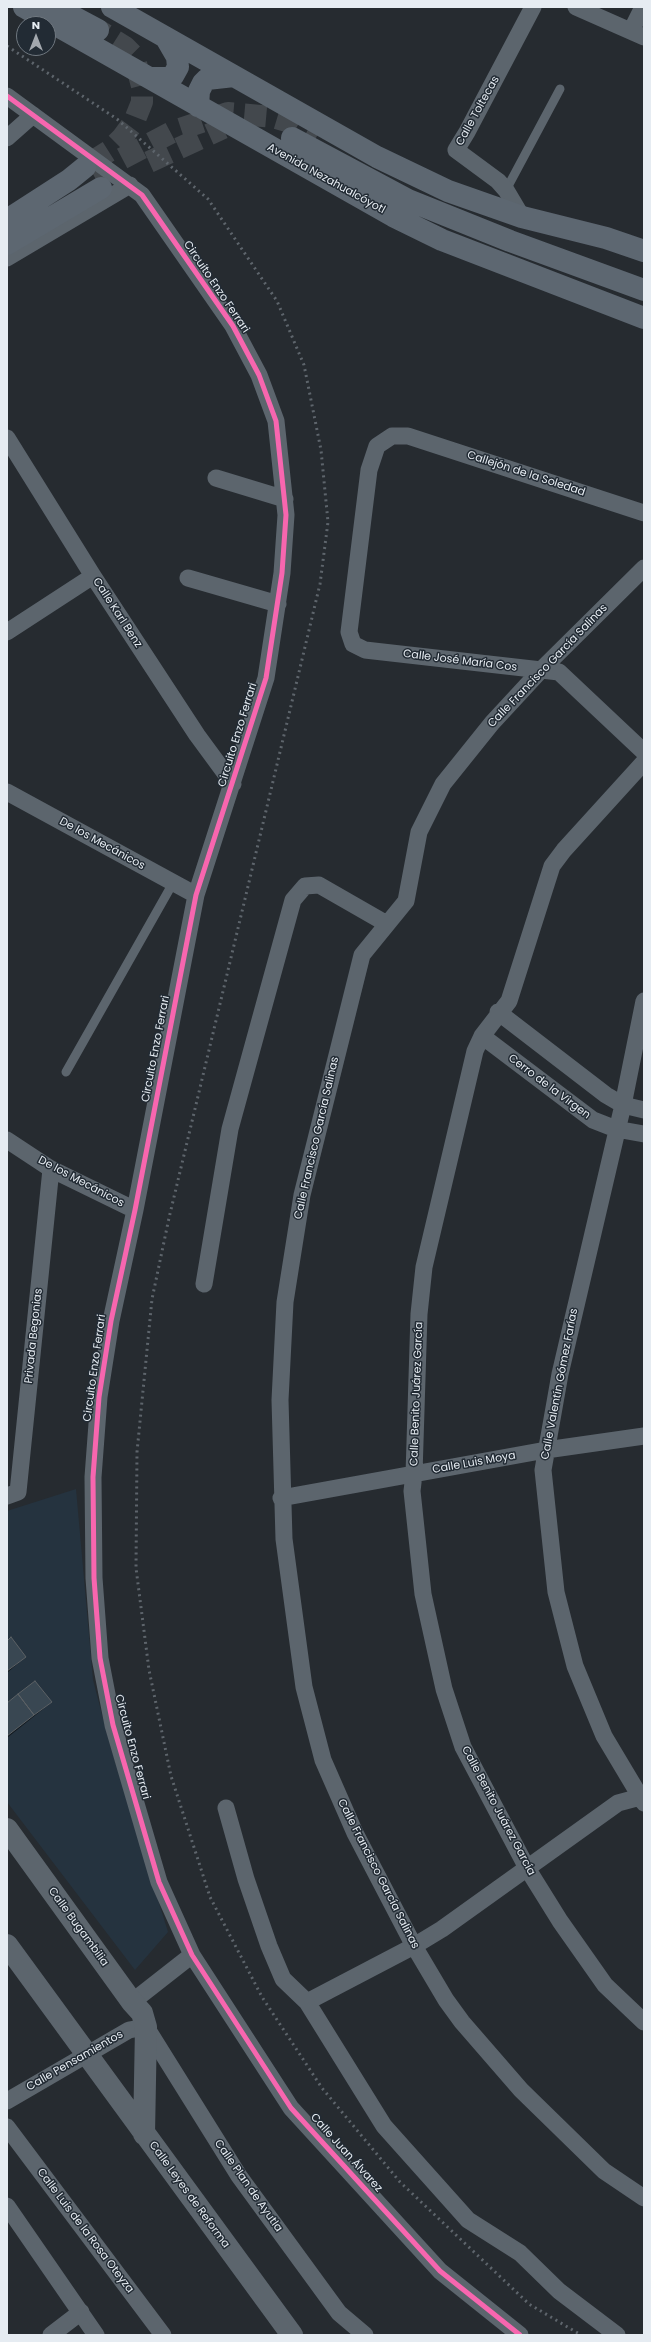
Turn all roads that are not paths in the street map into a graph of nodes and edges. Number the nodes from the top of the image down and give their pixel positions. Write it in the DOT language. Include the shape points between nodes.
graph roads {
  1 [pos="24,7"];
  2 [pos="55,7"];
  3 [pos="112,7"];
  4 [pos="533,7"];
  5 [pos="576,7"];
  6 [pos="643,7"];
  7 [pos="98,30"];
  8 [pos="637,34"];
  9 [pos="166,38"];
  10 [pos="234,76"];
  11 [pos="152,78"];
  12 [pos="560,89"];
  13 [pos="7,96"];
  14 [pos="198,106"];
  15 [pos="33,115"];
  16 [pos="317,136"];
  17 [pos="7,138"];
  18 [pos="292,138"];
  19 [pos="80,180"];
  20 [pos="130,185"];
  21 [pos="506,190"];
  22 [pos="7,208"];
  23 [pos="522,218"];
  24 [pos="7,220"];
  25 [pos="7,244"];
  26 [pos="644,251"];
  27 [pos="7,258"];
  28 [pos="644,274"];
  29 [pos="644,290"];
  30 [pos="644,318"];
  31 [pos="7,438"];
  32 [pos="216,478"];
  33 [pos="285,499"];
  34 [pos="644,513"];
  35 [pos="644,568"];
  36 [pos="93,576"];
  37 [pos="188,578"];
  38 [pos="278,604"];
  39 [pos="7,632"];
  40 [pos="365,650"];
  41 [pos="541,670"];
  42 [pos="644,752"];
  43 [pos="644,762"];
  44 [pos="233,784"];
  45 [pos="7,792"];
  46 [pos="173,883"];
  47 [pos="196,895"];
  48 [pos="388,924"];
  49 [pos="644,1001"];
  50 [pos="498,1012"];
  51 [pos="482,1036"];
  52 [pos="66,1072"];
  53 [pos="623,1105"];
  54 [pos="644,1110"];
  55 [pos="616,1129"];
  56 [pos="644,1134"];
  57 [pos="7,1140"];
  58 [pos="51,1169"];
  59 [pos="135,1210"];
  60 [pos="204,1284"];
  61 [pos="644,1436"];
  62 [pos="546,1450"];
  63 [pos="414,1474"];
  64 [pos="7,1496"];
  65 [pos="281,1498"];
  66 [pos="643,1799"];
  67 [pos="226,1808"];
  68 [pos="7,1829"];
  69 [pos="527,1868"];
  70 [pos="7,1945"];
  71 [pos="414,1946"];
  72 [pos="192,1955"];
  73 [pos="132,2002"];
  74 [pos="307,2002"];
  75 [pos="644,2022"];
  76 [pos="146,2027"];
  77 [pos="87,2054"];
  78 [pos="7,2101"];
  79 [pos="7,2127"];
  80 [pos="144,2134"];
  81 [pos="644,2198"];
  82 [pos="10,2217"];
  83 [pos="80,2312"];
  84 [pos="52,2335"];
  85 [pos="96,2335"];
  86 [pos="163,2335"];
  87 [pos="292,2335"];
  88 [pos="365,2335"];
  89 [pos="520,2335"];
  90 [pos="617,2335"];
  1 -- 11 [label="main road, Avenida Nezahualcóyotl"];
  2 -- 7 [label="main road"];
  3 -- 9 [label="main road"];
  4 -- 21 [label="street, Calle Toltecas" via="456,150 498,181"];
  5 -- 8 [label="street"];
  6 -- 8 [label="street"];
  9 -- 10 [label="main road"];
  9 -- 11 [label="main road" via="177,57 178,67 173,76"];
  10 -- 14 [label="main road" via="207,79 199,91"];
  10 -- 23 [label="main road" via="377,157 448,191"];
  11 -- 14 [label="main road, Avenida Nezahualcóyotl"];
  12 -- 21 [label="lane"];
  13 -- 15 [label="street, Circuito Enzo Ferrari"];
  14 -- 30 [label="main road, Avenida Nezahualcóyotl" via="392,216 442,240"];
  15 -- 17 [label="street"];
  15 -- 20 [label="street, Circuito Enzo Ferrari"];
  16 -- 28 [label="main road" via="451,204"];
  18 -- 29 [label="main road, Avenida Nezahualcóyotl" via="408,200 496,236"];
  19 -- 22 [label="main road"];
  19 -- 24 [label="main road"];
  19 -- 25 [label="main road"];
  20 -- 27 [label="street"];
  20 -- 33 [label="street, Circuito Enzo Ferrari" via="142,194 233,326 259,375 276,421"];
  21 -- 23 [label="street, Calle Toltecas"];
  23 -- 26 [label="main road" via="606,238"];
  31 -- 36 [label="street, Calle Karl Benz"];
  32 -- 33 [label="street"];
  33 -- 38 [label="street, Circuito Enzo Ferrari" via="286,515"];
  34 -- 40 [label="street, Callejón de la Soledad" via="408,436 392,436 377,446 369,470 349,632 353,644"];
  35 -- 41 [label="street, Calle Francisco García Salinas"];
  36 -- 39 [label="street"];
  36 -- 44 [label="street, Calle Karl Benz" via="197,735"];
  37 -- 38 [label="street"];
  38 -- 44 [label="street, Circuito Enzo Ferrari" via="266,678"];
  40 -- 41 [label="street, Calle José María Cos"];
  41 -- 42 [label="street, Calle José María Cos" via="559,672"];
  41 -- 48 [label="street, Calle Francisco García Salinas" via="492,723 443,784 419,832 406,901"];
  43 -- 50 [label="street, Calle Benito Juárez García" via="552,866 509,1001"];
  44 -- 47 [label="street, Circuito Enzo Ferrari"];
  45 -- 46 [label="street, De los Mecánicos"];
  46 -- 47 [label="street, De los Mecánicos"];
  46 -- 52 [label="lane"];
  47 -- 59 [label="street, Circuito Enzo Ferrari"];
  48 -- 60 [label="street" via="319,884 305,886 293,900 230,1129"];
  48 -- 65 [label="street, Calle Francisco García Salinas" via="362,955 302,1195 285,1302 280,1400"];
  49 -- 53 [label="street, Calle Valentín Gómez Farías"];
  50 -- 51 [label="street, Calle Benito Juárez García"];
  50 -- 53 [label="street" via="606,1095"];
  51 -- 55 [label="street, Cerro de la Virgen" via="593,1120"];
  51 -- 63 [label="street, Calle Benito Juárez García" via="474,1059 424,1267 419,1314"];
  53 -- 54 [label="street"];
  53 -- 55 [label="street, Calle Valentín Gómez Farías"];
  55 -- 56 [label="street, Cerro de la Virgen"];
  55 -- 62 [label="street, Calle Valentín Gómez Farías" via="560,1374"];
  57 -- 58 [label="street, De los Mecánicos"];
  58 -- 59 [label="street, De los Mecánicos"];
  58 -- 64 [label="street, Privada Begonias" via="18,1492"];
  59 -- 72 [label="street, Circuito Enzo Ferrari" via="111,1322 99,1397 93,1477 94,1578 100,1658 113,1725 159,1882"];
  61 -- 62 [label="street, Calle Luis Moya"];
  62 -- 63 [label="street, Calle Luis Moya"];
  62 -- 66 [label="street, Calle Valentín Gómez Farías" via="543,1470 550,1547 564,1628 575,1666 604,1736"];
  63 -- 65 [label="street, Calle Luis Moya"];
  63 -- 69 [label="street, Calle Benito Juárez García" via="412,1490 423,1594 444,1688 463,1747"];
  65 -- 71 [label="street, Calle Francisco García Salinas" via="291,1601 304,1687 323,1760 355,1833"];
  66 -- 69 [label="street" via="618,1803"];
  67 -- 74 [label="street" via="246,1879 269,1946 283,1978"];
  68 -- 73 [label="street, Calle Bugambilia"];
  69 -- 71 [label="street"];
  69 -- 75 [label="street, Calle Benito Juárez García" via="560,1922 605,1985"];
  70 -- 77 [label="street"];
  71 -- 74 [label="street"];
  71 -- 81 [label="street, Calle Francisco García Salinas" via="462,2022 521,2090 604,2171"];
  72 -- 73 [label="street"];
  72 -- 89 [label="street, Calle Juan Álvarez" via="291,2108 440,2271"];
  73 -- 76 [label="street, Calle Bugambilia" via="142,2013"];
  74 -- 90 [label="street" via="384,2126 468,2220 520,2253 559,2291"];
  76 -- 77 [label="street, Calle Pensamientos" via="129,2030"];
  76 -- 80 [label="street"];
  76 -- 88 [label="street, Calle Plan de Ayutla" via="239,2176 339,2313"];
  77 -- 78 [label="street, Calle Pensamientos"];
  77 -- 80 [label="street, Calle Leyes de Reforma"];
  79 -- 86 [label="street, Calle Luis de la Rosa Oteyza"];
  80 -- 87 [label="street, Calle Leyes de Reforma"];
  82 -- 83 [label="street"];
  83 -- 84 [label="street"];
  83 -- 85 [label="street"];
}
